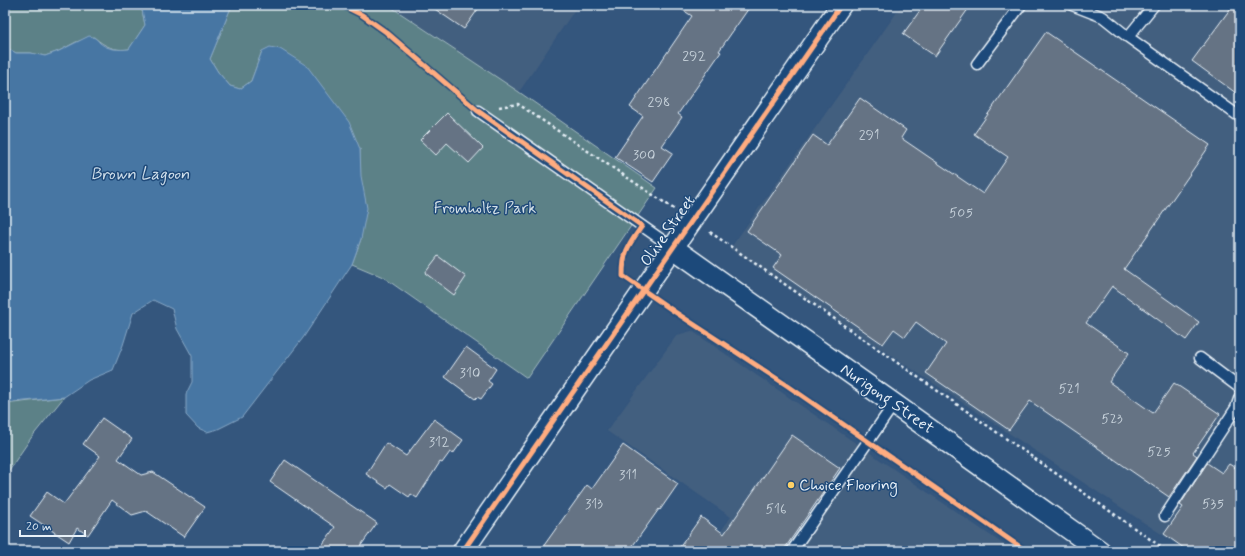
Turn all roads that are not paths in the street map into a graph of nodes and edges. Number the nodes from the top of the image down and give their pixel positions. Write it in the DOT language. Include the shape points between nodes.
graph roads {
  1 [pos="841,5"];
  2 [pos="1021,5"];
  3 [pos="1072,5"];
  4 [pos="1154,5"];
  5 [pos="1128,37"];
  6 [pos="977,64"];
  7 [pos="478,111"];
  8 [pos="1240,117"];
  9 [pos="672,247"];
  10 [pos="1200,358"];
  11 [pos="1240,388"];
  12 [pos="1240,396"];
  13 [pos="894,404"];
  14 [pos="1238,410"];
  15 [pos="1165,516"];
  16 [pos="463,551"];
  17 [pos="792,551"];
  18 [pos="1100,551"];
  1 -- 9 [label="street, Olive Street"];
  2 -- 6 [label="lane"];
  3 -- 5 [label="lane" via="1104,17"];
  4 -- 5 [label="lane"];
  5 -- 8 [label="lane"];
  7 -- 9 [label="lane"];
  9 -- 13 [label="street, Nurigong Street"];
  9 -- 16 [label="street, Olive Street"];
  10 -- 11 [label="lane"];
  12 -- 14 [label="lane"];
  13 -- 17 [label="lane"];
  13 -- 18 [label="street, Nurigong Street"];
  14 -- 15 [label="lane"];
}
